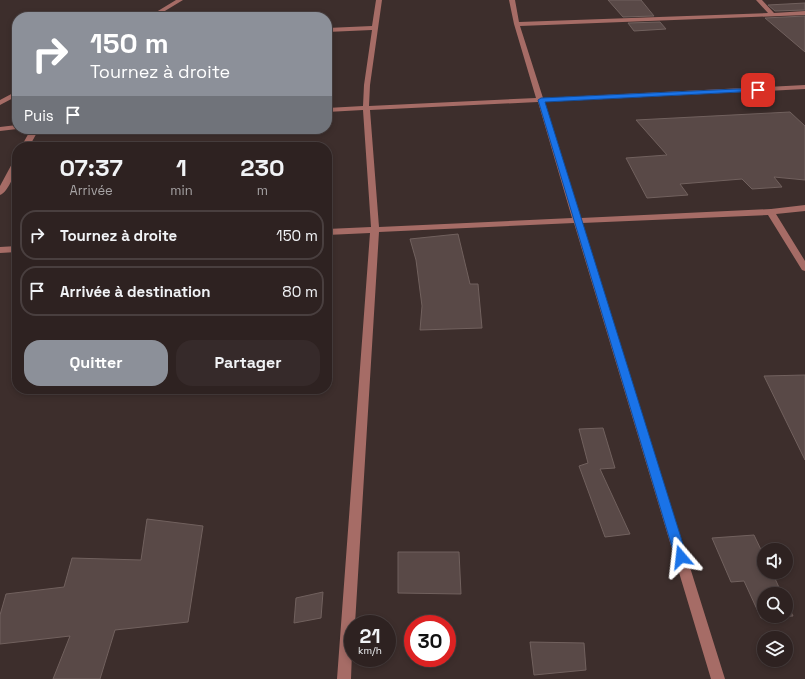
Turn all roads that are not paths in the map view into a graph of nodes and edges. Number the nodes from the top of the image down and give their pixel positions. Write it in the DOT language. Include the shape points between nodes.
graph roads {
  1 [pos="180,0"];
  2 [pos="379,0"];
  3 [pos="512,0"];
  4 [pos="759,0"];
  5 [pos="160,12"];
  6 [pos="805,13"];
  7 [pos="772,14"];
  8 [pos="518,24"];
  9 [pos="376,28"];
  10 [pos="332,30"];
  11 [pos="805,87"];
  12 [pos="12,96"];
  13 [pos="541,100"];
  14 [pos="0,103"];
  15 [pos="366,108"];
  16 [pos="332,110"];
  17 [pos="12,128"];
  18 [pos="0,129"];
  19 [pos="12,171"];
  20 [pos="0,193"];
  21 [pos="805,208"];
  22 [pos="771,212"];
  23 [pos="579,220"];
  24 [pos="375,229"];
  25 [pos="332,232"];
  26 [pos="12,249"];
  27 [pos="0,250"];
  28 [pos="805,268"];
  29 [pos="344,679"];
  30 [pos="718,679"];
  1 -- 5 [label="street"];
  2 -- 9 [label="street"];
  3 -- 8 [label="street"];
  4 -- 7 [label="street"];
  6 -- 7 [label="street"];
  7 -- 8 [label="street"];
  8 -- 13 [label="street"];
  9 -- 10 [label="street"];
  9 -- 15 [label="street"];
  11 -- 13 [label="street"];
  12 -- 14 [label="street"];
  13 -- 15 [label="street"];
  13 -- 23 [label="street"];
  15 -- 16 [label="street"];
  15 -- 24 [label="street"];
  17 -- 18 [label="street"];
  19 -- 20 [label="street"];
  21 -- 22 [label="street"];
  22 -- 23 [label="street"];
  22 -- 28 [label="street"];
  23 -- 24 [label="street"];
  23 -- 30 [label="street"];
  24 -- 25 [label="street"];
  24 -- 29 [label="street"];
  26 -- 27 [label="street"];
}
